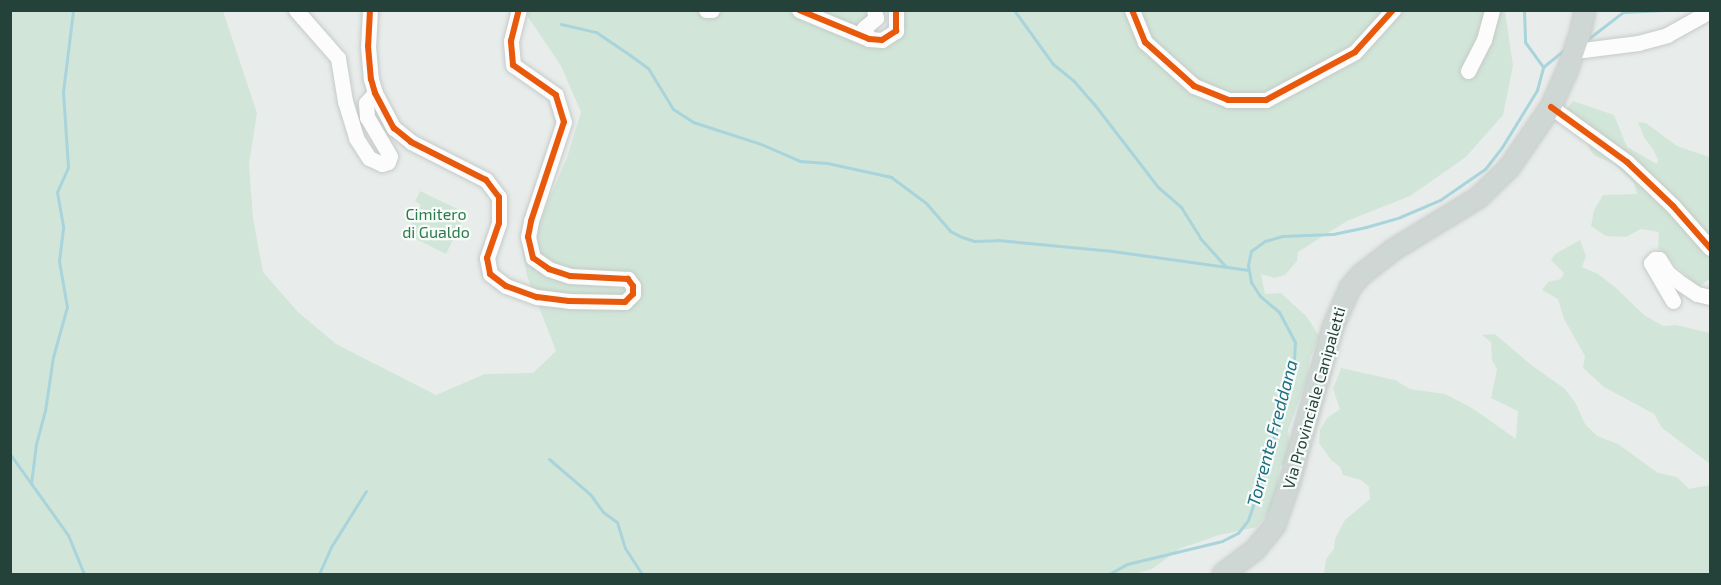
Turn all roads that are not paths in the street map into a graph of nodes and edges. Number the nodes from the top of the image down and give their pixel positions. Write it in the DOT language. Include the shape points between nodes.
graph roads {
  1 [pos="296,10"];
  2 [pos="370,10"];
  3 [pos="519,10"];
  4 [pos="706,10"];
  5 [pos="712,10"];
  6 [pos="799,10"];
  7 [pos="874,10"];
  8 [pos="896,10"];
  9 [pos="1132,10"];
  10 [pos="1393,10"];
  11 [pos="1492,10"];
  12 [pos="1585,10"];
  13 [pos="1710,11"];
  14 [pos="869,39"];
  15 [pos="1577,44"];
  16 [pos="1468,71"];
  17 [pos="375,93"];
  18 [pos="1551,107"];
  19 [pos="1710,248"];
  20 [pos="1710,297"];
  21 [pos="1673,301"];
  22 [pos="1224,574"];
  1 -- 17 [label="street" via="338,58 356,138 369,158 382,164 390,156 367,117 366,103"];
  2 -- 17 [label="street" via="369,65"];
  3 -- 17 [label="street" via="511,41 513,65 556,95 564,122 531,221 528,237 533,258 570,276 628,279 634,289 629,300 556,300 521,292 496,280 487,267 499,223 495,189 482,177 402,136"];
  4 -- 5 [label="street"];
  6 -- 14 [label="street"];
  7 -- 14 [label="street" via="876,18 864,28"];
  8 -- 14 [label="street" via="896,31 882,40"];
  9 -- 10 [label="street" via="1145,42 1194,86 1227,100 1266,100 1355,52"];
  11 -- 16 [label="street" via="1484,40"];
  12 -- 15 [label="main road, Via Provinciale Canipaletti"];
  13 -- 15 [label="street" via="1667,35 1638,43"];
  15 -- 18 [label="main road, Via Provinciale Canipaletti"];
  18 -- 19 [label="street" via="1627,162"];
  18 -- 22 [label="main road, Via Provinciale Canipaletti" via="1491,188 1375,263 1350,288 1333,327 1275,525 1255,550"];
  20 -- 21 [label="street" via="1682,284 1655,259 1652,263"];
}
